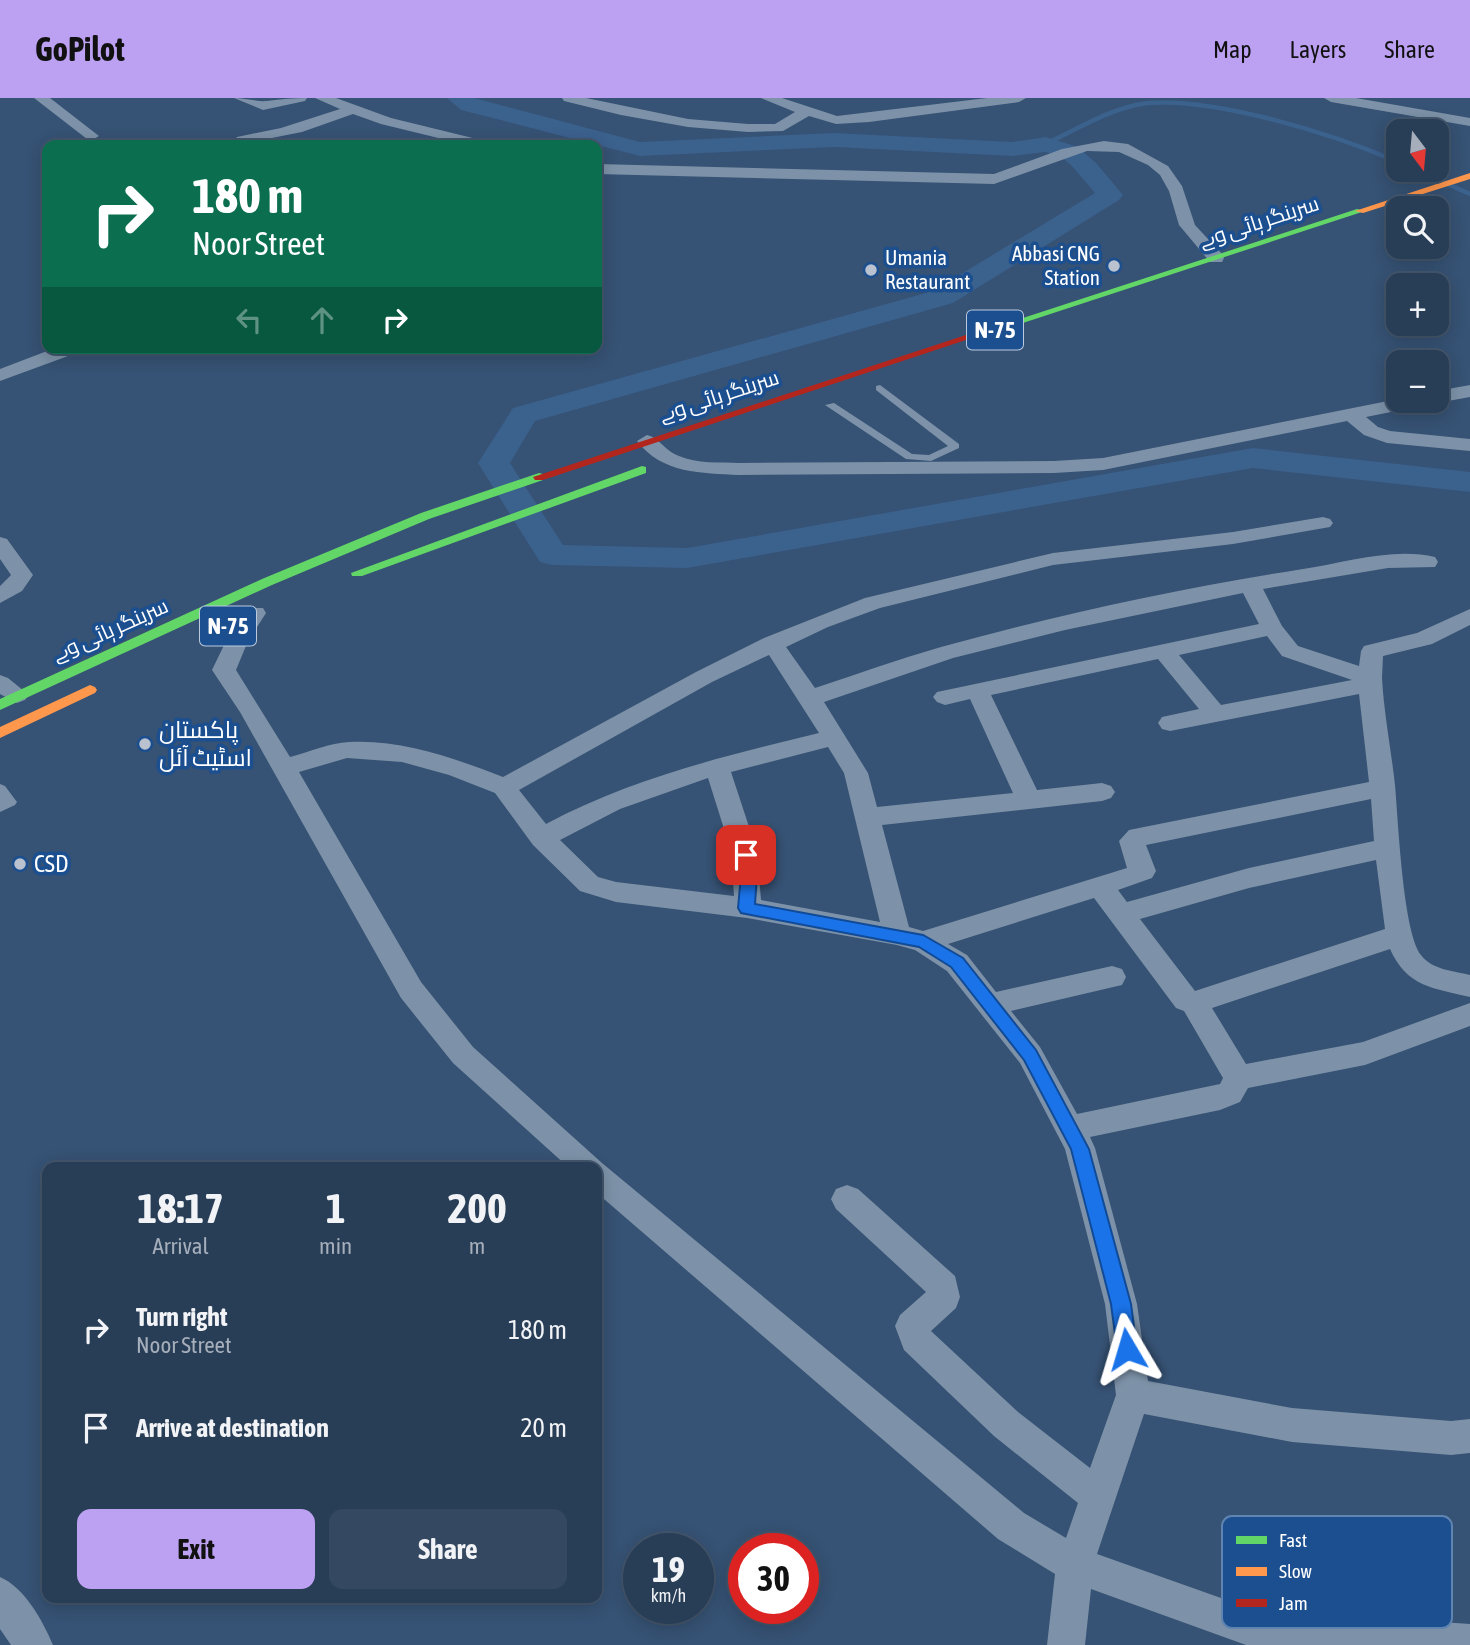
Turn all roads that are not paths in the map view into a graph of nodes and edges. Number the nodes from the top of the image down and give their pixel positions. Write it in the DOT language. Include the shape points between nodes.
graph roads {
  1 [pos="41,98"];
  2 [pos="241,98"];
  3 [pos="300,98"];
  4 [pos="322,98"];
  5 [pos="569,98"];
  6 [pos="768,98"];
  7 [pos="1019,98"];
  8 [pos="1331,98"];
  9 [pos="351,110"];
  10 [pos="806,112"];
  11 [pos="1470,122"];
  12 [pos="92,136"];
  13 [pos="242,140"];
  14 [pos="465,140"];
  15 [pos="1084,147"];
  16 [pos="602,169"];
  17 [pos="1465,178"];
  18 [pos="1216,258"];
  19 [pos="57,354"];
  20 [pos="0,375"];
  21 [pos="874,390"];
  22 [pos="1470,391"];
  23 [pos="1449,395"];
  24 [pos="824,407"];
  25 [pos="1386,407"];
  26 [pos="1350,414"];
  27 [pos="647,441"];
  28 [pos="1470,445"];
  29 [pos="694,452"];
  30 [pos="668,460"];
  31 [pos="1323,523"];
  32 [pos="0,543"];
  33 [pos="1427,562"];
  34 [pos="344,578"];
  35 [pos="1250,585"];
  36 [pos="0,596"];
  37 [pos="262,611"];
  38 [pos="1470,616"];
  39 [pos="230,625"];
  40 [pos="1272,628"];
  41 [pos="772,643"];
  42 [pos="1163,650"];
  43 [pos="1372,651"];
  44 [pos="1317,658"];
  45 [pos="1370,681"];
  46 [pos="105,682"];
  47 [pos="977,690"];
  48 [pos="6,694"];
  49 [pos="945,697"];
  50 [pos="810,698"];
  51 [pos="1215,713"];
  52 [pos="1170,723"];
  53 [pos="0,733"];
  54 [pos="835,737"];
  55 [pos="716,766"];
  56 [pos="283,768"];
  57 [pos="504,788"];
  58 [pos="1383,788"];
  59 [pos="0,789"];
  60 [pos="1102,792"];
  61 [pos="1030,801"];
  62 [pos="0,807"];
  63 [pos="868,817"];
  64 [pos="542,838"];
  65 [pos="1387,848"];
  66 [pos="1100,886"];
  67 [pos="747,908"];
  68 [pos="1120,914"];
  69 [pos="1400,935"];
  70 [pos="910,938"];
  71 [pos="1112,977"];
  72 [pos="1470,986"];
  73 [pos="1194,1003"];
  74 [pos="992,1004"];
  75 [pos="1470,1014"];
  76 [pos="1239,1078"];
  77 [pos="1069,1128"];
  78 [pos="583,1162"];
  79 [pos="602,1178"];
  80 [pos="846,1199"];
  81 [pos="1133,1395"];
  82 [pos="1470,1436"];
  83 [pos="1098,1496"];
  84 [pos="1074,1565"];
  85 [pos="0,1596"];
  86 [pos="1222,1617"];
  87 [pos="1252,1628"];
  88 [pos="1466,1643"];
  89 [pos="34,1645"];
  90 [pos="1066,1645"];
  1 -- 12 [label="street"];
  2 -- 3 [label="street" via="263,106"];
  4 -- 9 [label="street"];
  5 -- 10 [label="street" via="662,118 748,128 778,128"];
  6 -- 10 [label="street"];
  7 -- 10 [label="street" via="869,118 836,120"];
  8 -- 11 [label="street"];
  9 -- 13 [label="street" via="274,136"];
  9 -- 14 [label="street"];
  15 -- 16 [label="street" via="994,179"];
  15 -- 18 [label="street" via="1117,144 1160,166 1178,191 1185,223"];
  17 -- 18 [label="highway, سرینگر ہائی وے / N-75"];
  18 -- 27 [label="highway, سرینگر ہائی وے / N-75"];
  19 -- 20 [label="street"];
  21 -- 24 [label="highway"];
  21 -- 24 [label="lane" via="955,446 931,458 910,457"];
  22 -- 23 [label="street"];
  25 -- 26 [label="street"];
  26 -- 28 [label="street" via="1387,437"];
  26 -- 30 [label="street" via="1142,457 1054,467 739,469"];
  27 -- 30 [label="street"];
  27 -- 48 [label="highway, سرینگر ہائی وے / N-75" via="425,516"];
  29 -- 30 [label="highway, سرینگر ہائی وے"];
  30 -- 34 [label="highway, سرینگر ہائی وے"];
  31 -- 41 [label="street" via="1053,559 873,603"];
  32 -- 36 [label="street" via="22,575"];
  33 -- 35 [label="street" via="1388,562"];
  35 -- 40 [label="street"];
  35 -- 50 [label="street" via="959,650"];
  37 -- 39 [label="highway, N-75"];
  37 -- 56 [label="street" via="237,640 223,670"];
  38 -- 43 [label="street" via="1424,639"];
  40 -- 42 [label="street"];
  40 -- 44 [label="street" via="1297,656"];
  41 -- 50 [label="street"];
  41 -- 57 [label="street"];
  42 -- 47 [label="street"];
  42 -- 51 [label="street"];
  43 -- 44 [label="street"];
  43 -- 45 [label="street"];
  44 -- 45 [label="street"];
  45 -- 51 [label="street"];
  45 -- 58 [label="street"];
  46 -- 53 [label="highway, سرینگر ہائی وے"];
  47 -- 49 [label="street"];
  47 -- 61 [label="street"];
  50 -- 54 [label="street"];
  51 -- 52 [label="street"];
  54 -- 55 [label="street"];
  54 -- 63 [label="street" via="856,773"];
  55 -- 64 [label="street" via="581,815"];
  55 -- 67 [label="street" via="741,832 749,875"];
  56 -- 57 [label="street" via="347,750 402,754 456,768"];
  56 -- 78 [label="street" via="411,990 463,1055"];
  57 -- 64 [label="street"];
  58 -- 65 [label="street"];
  58 -- 66 [label="street" via="1138,837 1132,841 1143,871"];
  59 -- 62 [label="lane" via="10,803"];
  60 -- 61 [label="street"];
  61 -- 63 [label="street"];
  63 -- 70 [label="street"];
  64 -- 67 [label="street" via="589,884 616,892"];
  65 -- 68 [label="street" via="1249,878"];
  65 -- 69 [label="street"];
  66 -- 68 [label="street"];
  66 -- 70 [label="street"];
  67 -- 70 [label="street"];
  68 -- 73 [label="street" via="1186,1000"];
  69 -- 72 [label="street" via="1410,961 1419,969"];
  69 -- 73 [label="street"];
  70 -- 74 [label="street" via="957,963"];
  71 -- 74 [label="street"];
  73 -- 76 [label="street"];
  74 -- 77 [label="street" via="1030,1055"];
  75 -- 76 [label="street" via="1365,1053"];
  76 -- 77 [label="street" via="1230,1093 1220,1098"];
  77 -- 81 [label="street" via="1080,1149 1121,1304"];
  79 -- 84 [label="street" via="1011,1526"];
  80 -- 83 [label="street" via="943,1287 944,1297 912,1326 916,1339 1006,1424"];
  81 -- 82 [label="street" via="1292,1425"];
  81 -- 83 [label="street"];
  83 -- 84 [label="street"];
  84 -- 86 [label="street"];
  84 -- 90 [label="street"];
  85 -- 89 [label="street"];
  87 -- 88 [label="street"];
}
